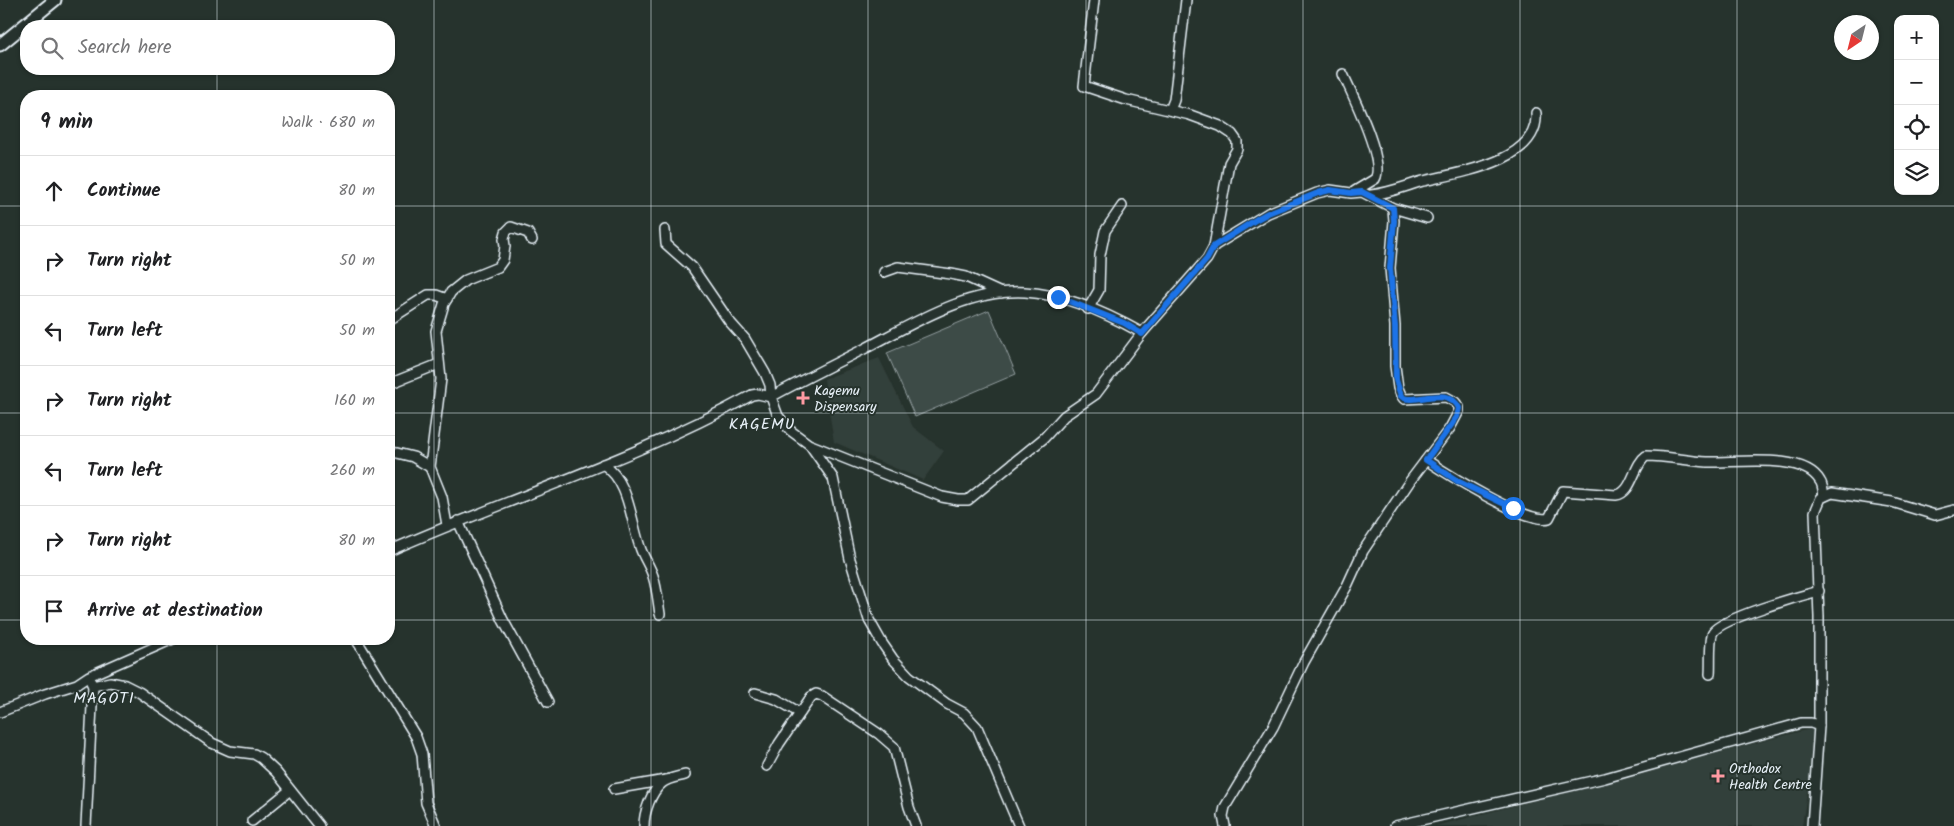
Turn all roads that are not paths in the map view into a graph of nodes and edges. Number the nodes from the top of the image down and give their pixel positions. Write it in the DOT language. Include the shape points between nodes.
graph roads {
  1 [pos="55,0"];
  2 [pos="1094,0"];
  3 [pos="1186,0"];
  4 [pos="31,20"];
  5 [pos="20,29"];
  6 [pos="0,46"];
  7 [pos="1344,74"];
  8 [pos="1170,110"];
  9 [pos="1536,113"];
  10 [pos="1351,193"];
  11 [pos="1370,195"];
  12 [pos="1122,206"];
  13 [pos="1393,208"];
  14 [pos="1427,218"];
  15 [pos="665,230"];
  16 [pos="532,240"];
  17 [pos="1214,246"];
  18 [pos="884,272"];
  19 [pos="1001,292"];
  20 [pos="447,299"];
  21 [pos="1088,309"];
  22 [pos="395,316"];
  23 [pos="1142,334"];
  24 [pos="439,364"];
  25 [pos="395,382"];
  26 [pos="771,397"];
  27 [pos="810,445"];
  28 [pos="395,452"];
  29 [pos="1426,460"];
  30 [pos="603,464"];
  31 [pos="430,466"];
  32 [pos="1824,496"];
  33 [pos="1954,510"];
  34 [pos="458,521"];
  35 [pos="447,525"];
  36 [pos="395,547"];
  37 [pos="1819,591"];
  38 [pos="660,614"];
  39 [pos="159,645"];
  40 [pos="360,645"];
  41 [pos="1710,674"];
  42 [pos="89,676"];
  43 [pos="93,686"];
  44 [pos="755,693"];
  45 [pos="548,702"];
  46 [pos="0,712"];
  47 [pos="800,713"];
  48 [pos="1820,726"];
  49 [pos="767,766"];
  50 [pos="685,775"];
  51 [pos="666,780"];
  52 [pos="614,789"];
  53 [pos="290,790"];
  54 [pos="252,821"];
  55 [pos="1016,825"];
  56 [pos="86,826"];
  57 [pos="319,826"];
  58 [pos="436,826"];
  59 [pos="644,826"];
  60 [pos="916,826"];
  61 [pos="1225,826"];
  62 [pos="1395,826"];
  63 [pos="1812,826"];
  1 -- 4 [label="street"];
  2 -- 8 [label="street" via="1084,86"];
  3 -- 8 [label="street" via="1174,100"];
  5 -- 6 [label="street"];
  7 -- 10 [label="street" via="1367,129 1378,166 1376,179"];
  8 -- 17 [label="street" via="1220,126 1237,141 1237,149 1229,163"];
  9 -- 11 [label="street" via="1534,130 1521,145 1500,160 1384,194"];
  10 -- 11 [label="street"];
  10 -- 17 [label="street" via="1330,190 1318,193 1268,213"];
  11 -- 13 [label="street"];
  12 -- 21 [label="street" via="1105,232 1100,255 1099,290"];
  13 -- 14 [label="street"];
  13 -- 29 [label="street" via="1390,268 1398,388 1404,399 1446,397 1459,408 1457,417"];
  15 -- 26 [label="street" via="666,244 692,267 728,321 745,338 766,372"];
  16 -- 20 [label="street" via="528,232 511,227 504,238 503,260 498,267 466,280"];
  17 -- 23 [label="street" via="1207,259"];
  18 -- 19 [label="street" via="898,268 951,274"];
  19 -- 21 [label="street" via="1049,295"];
  19 -- 26 [label="street" via="933,314"];
  20 -- 22 [label="street" via="428,295"];
  20 -- 24 [label="street" via="436,332"];
  21 -- 23 [label="street"];
  23 -- 27 [label="street" via="1096,394 1064,416 1044,438 968,500 942,496"];
  24 -- 25 [label="street"];
  24 -- 31 [label="street" via="441,379"];
  26 -- 27 [label="street" via="778,416"];
  26 -- 30 [label="street" via="752,395 694,425"];
  27 -- 55 [label="street" via="833,478 850,559 869,620 888,652 909,676 964,713 977,727"];
  28 -- 31 [label="street"];
  29 -- 32 [label="street" via="1486,496 1543,519 1552,515 1562,491 1623,493 1646,456 1705,462 1794,464 1819,479"];
  29 -- 61 [label="street" via="1363,551 1273,727 1225,806 1222,816"];
  30 -- 34 [label="street"];
  30 -- 38 [label="street" via="612,471 624,492 639,545 653,576"];
  31 -- 35 [label="street" via="442,497"];
  32 -- 33 [label="street" via="1837,493 1892,502 1935,515"];
  32 -- 37 [label="street" via="1815,512"];
  34 -- 35 [label="street"];
  34 -- 45 [label="street" via="503,620"];
  35 -- 36 [label="street"];
  37 -- 41 [label="street" via="1733,620 1716,629 1712,636"];
  37 -- 48 [label="street"];
  39 -- 42 [label="street"];
  40 -- 58 [label="street" via="416,737 422,754 426,803"];
  42 -- 43 [label="street"];
  42 -- 46 [label="street" via="77,684"];
  43 -- 53 [label="street" via="110,682 131,687 212,743 261,758"];
  43 -- 56 [label="street"];
  44 -- 47 [label="street" via="776,699"];
  47 -- 49 [label="street"];
  47 -- 60 [label="street" via="817,694 845,710 892,745"];
  48 -- 62 [label="street" via="1801,723 1605,778"];
  48 -- 63 [label="street"];
  50 -- 51 [label="street"];
  51 -- 52 [label="street"];
  51 -- 59 [label="street" via="660,784 646,809"];
  53 -- 54 [label="street"];
  53 -- 57 [label="street"];
}
